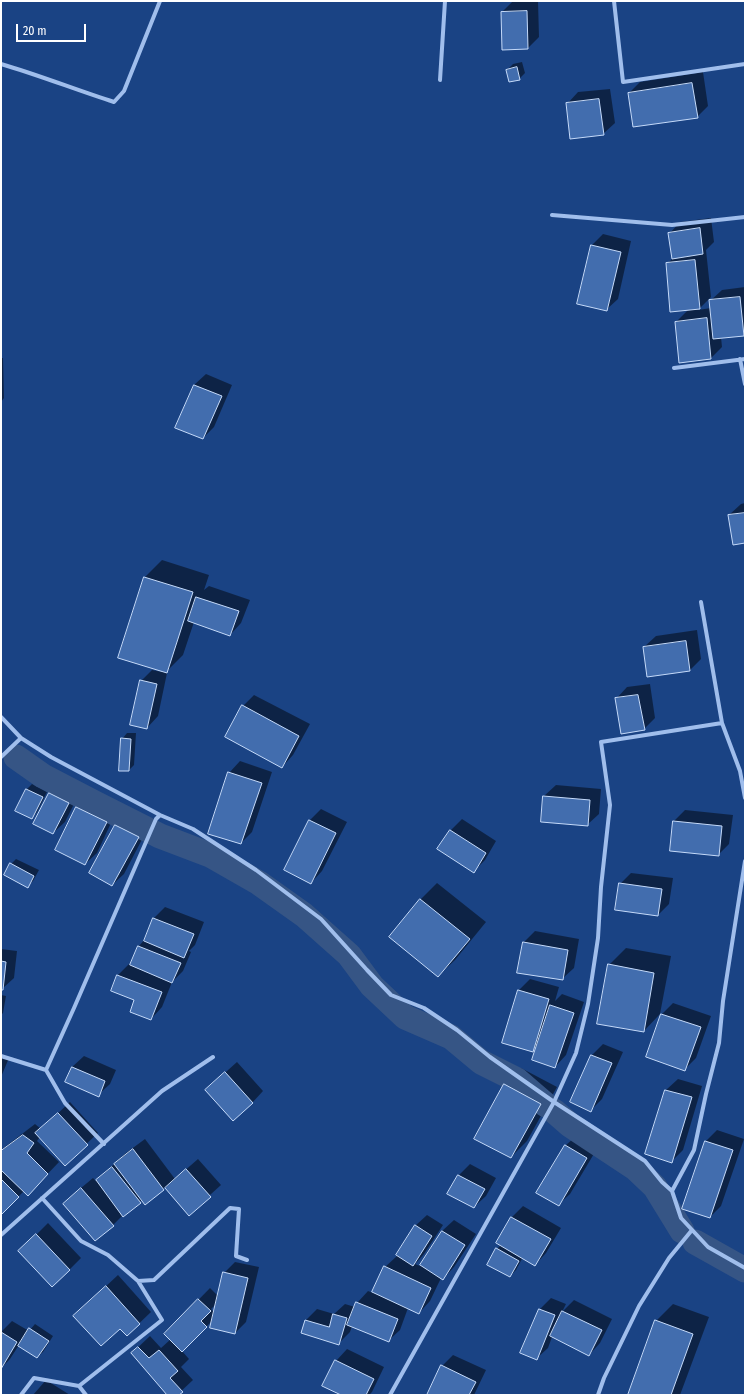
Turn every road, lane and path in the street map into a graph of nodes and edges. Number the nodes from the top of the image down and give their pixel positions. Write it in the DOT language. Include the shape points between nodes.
graph roads {
  1 [pos="160,1"];
  2 [pos="445,1"];
  3 [pos="614,1"];
  4 [pos="1,64"];
  5 [pos="745,64"];
  6 [pos="440,80"];
  7 [pos="552,215"];
  8 [pos="745,217"];
  9 [pos="743,359"];
  10 [pos="674,368"];
  11 [pos="745,384"];
  12 [pos="701,602"];
  13 [pos="1,717"];
  14 [pos="722,722"];
  15 [pos="22,738"];
  16 [pos="1,756"];
  17 [pos="745,798"];
  18 [pos="160,815"];
  19 [pos="745,861"];
  20 [pos="1,1056"];
  21 [pos="213,1057"];
  22 [pos="46,1070"];
  23 [pos="554,1102"];
  24 [pos="104,1144"];
  25 [pos="672,1191"];
  26 [pos="42,1198"];
  27 [pos="692,1230"];
  28 [pos="1,1235"];
  29 [pos="247,1260"];
  30 [pos="745,1268"];
  31 [pos="138,1281"];
  32 [pos="79,1386"];
  33 [pos="21,1395"];
  34 [pos="86,1395"];
  35 [pos="390,1395"];
  36 [pos="598,1395"];
  1 -- 4 [label="street" via="124,91 114,102"];
  2 -- 6 [label="street"];
  3 -- 5 [label="street" via="623,82"];
  7 -- 8 [label="street" via="672,225"];
  9 -- 10 [label="street"];
  9 -- 11 [label="street"];
  12 -- 14 [label="street"];
  13 -- 15 [label="street"];
  14 -- 17 [label="street" via="740,772"];
  14 -- 23 [label="street" via="601,742 610,805 598,938 588,1004 576,1053"];
  15 -- 16 [label="street"];
  15 -- 18 [label="street" via="57,760"];
  18 -- 22 [label="street" via="156,819"];
  18 -- 23 [label="street" via="193,829 256,870 320,919 392,995 424,1008"];
  19 -- 25 [label="street" via="719,1043 694,1150"];
  20 -- 22 [label="street"];
  21 -- 24 [label="street" via="162,1091"];
  22 -- 24 [label="street" via="65,1104"];
  23 -- 25 [label="street" via="645,1161"];
  23 -- 35 [label="street"];
  24 -- 26 [label="street"];
  25 -- 27 [label="street" via="681,1218"];
  26 -- 28 [label="street"];
  26 -- 31 [label="street" via="81,1241 108,1255"];
  27 -- 30 [label="street" via="708,1247"];
  27 -- 36 [label="street" via="669,1258 639,1306"];
  29 -- 31 [label="street" via="236,1256 239,1210 230,1208 154,1280"];
  31 -- 32 [label="street" via="162,1320"];
  32 -- 33 [label="street" via="34,1378"];
  32 -- 34 [label="street"];
}
